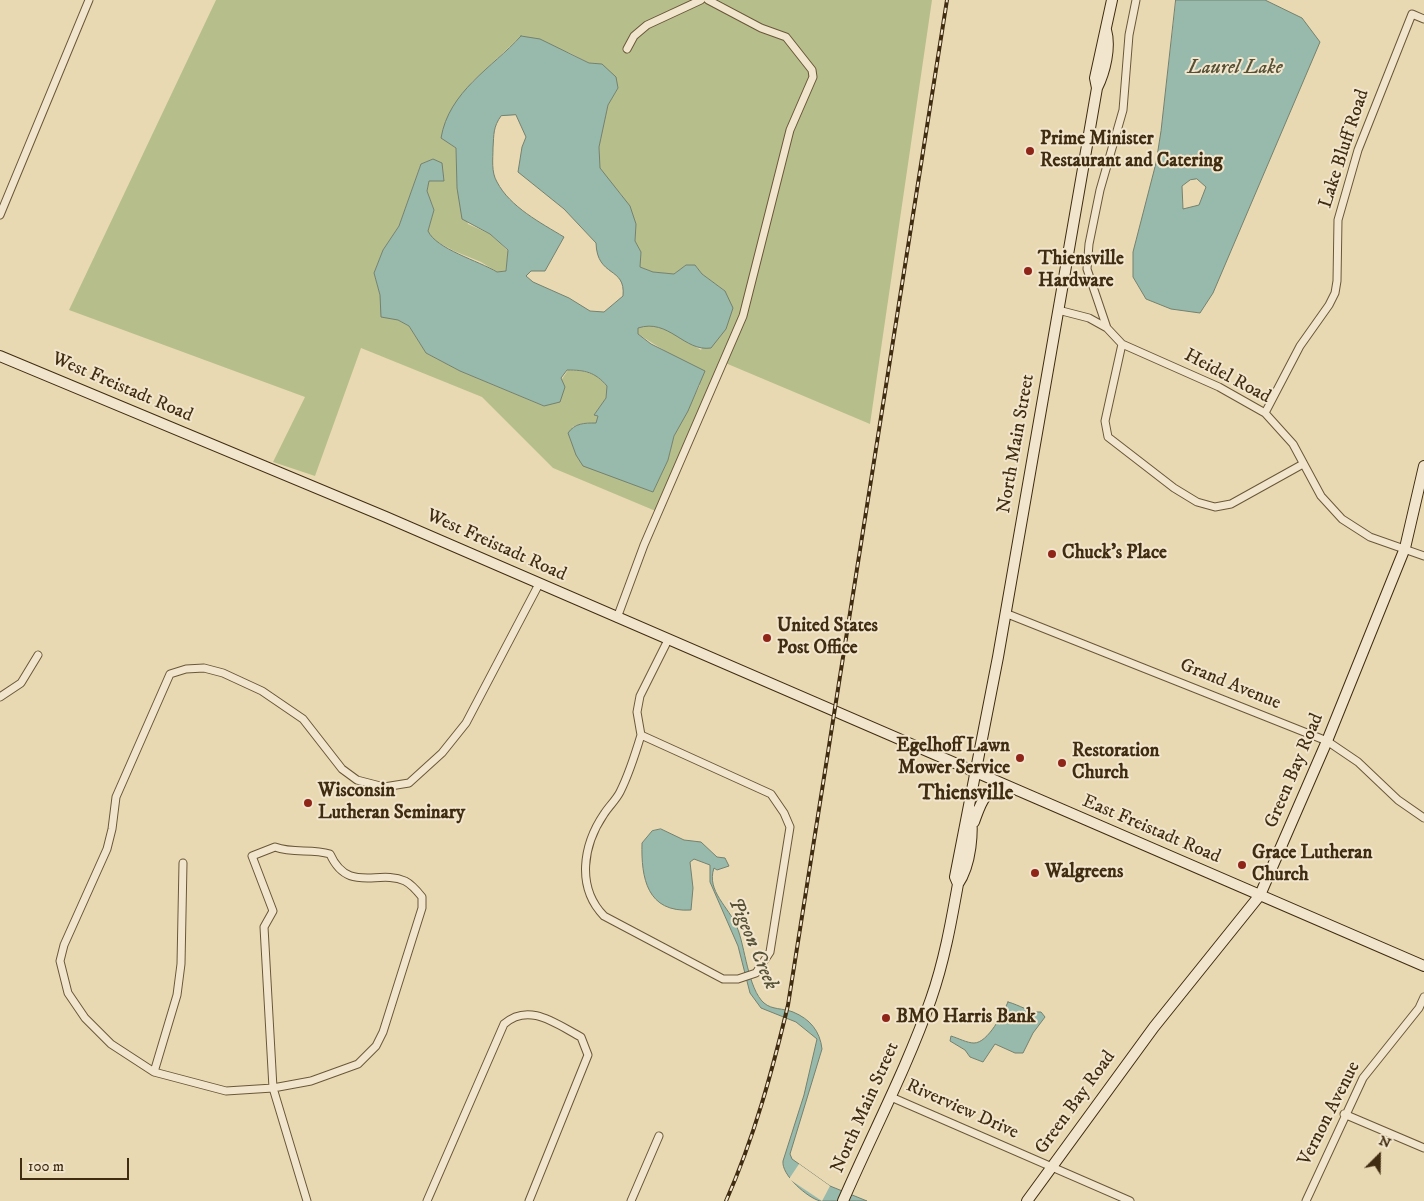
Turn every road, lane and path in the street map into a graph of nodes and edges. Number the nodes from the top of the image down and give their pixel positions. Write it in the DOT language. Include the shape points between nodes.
graph roads {
  1 [pos="89,0"];
  2 [pos="702,0"];
  3 [pos="708,0"];
  4 [pos="1112,0"];
  5 [pos="1136,0"];
  6 [pos="1424,19"];
  7 [pos="626,48"];
  8 [pos="0,215"];
  9 [pos="1058,310"];
  10 [pos="1107,328"];
  11 [pos="1122,344"];
  12 [pos="0,356"];
  13 [pos="1265,413"];
  14 [pos="1303,464"];
  15 [pos="1424,466"];
  16 [pos="1405,548"];
  17 [pos="1424,556"];
  18 [pos="539,584"];
  19 [pos="1005,613"];
  20 [pos="617,618"];
  21 [pos="668,640"];
  22 [pos="38,655"];
  23 [pos="0,697"];
  24 [pos="641,735"];
  25 [pos="1327,741"];
  26 [pos="975,773"];
  27 [pos="1011,789"];
  28 [pos="970,807"];
  29 [pos="1424,818"];
  30 [pos="973,824"];
  31 [pos="184,863"];
  32 [pos="958,884"];
  33 [pos="1260,896"];
  34 [pos="1424,966"];
  35 [pos="1424,998"];
  36 [pos="154,1072"];
  37 [pos="273,1088"];
  38 [pos="891,1097"];
  39 [pos="1344,1114"];
  40 [pos="659,1136"];
  41 [pos="1424,1148"];
  42 [pos="1051,1168"];
  43 [pos="845,1196"];
  44 [pos="307,1201"];
  45 [pos="428,1201"];
  46 [pos="529,1201"];
  47 [pos="631,1201"];
  48 [pos="1028,1201"];
  49 [pos="1130,1201"];
  50 [pos="1306,1201"];
  1 -- 8 [label="street"];
  2 -- 7 [label="street" via="647,25"];
  3 -- 20 [label="street" via="761,28 786,37 812,70 812,77 790,130 742,316 644,545"];
  4 -- 9 [label="street, North Main Street" via="1106,30 1109,39 1097,88"];
  5 -- 10 [label="street" via="1129,35 1123,110 1100,190 1089,244 1087,269"];
  6 -- 13 [label="street, Lake Bluff Road" via="1412,14 1358,150 1338,220 1335,293 1300,346"];
  9 -- 10 [label="street, Heidel Road" via="1089,318"];
  9 -- 19 [label="street, North Main Street"];
  10 -- 11 [label="street, Heidel Road"];
  11 -- 13 [label="street, Heidel Road" via="1219,387"];
  11 -- 14 [label="street" via="1105,421 1108,436 1174,488 1197,502 1215,507 1231,504"];
  12 -- 18 [label="street, West Freistadt Road"];
  13 -- 14 [label="street, Heidel Road" via="1293,444"];
  14 -- 16 [label="street, Heidel Road" via="1321,496 1342,519 1370,537"];
  15 -- 16 [label="street, Green Bay Road"];
  16 -- 17 [label="street, Heidel Road"];
  16 -- 25 [label="street, Green Bay Road"];
  18 -- 20 [label="street, West Freistadt Road"];
  18 -- 36 [label="street" via="466,723 442,753 409,783 384,787 358,780 342,769 296,714 262,692 223,673 204,668 170,674 116,797 107,849 72,924 60,961 68,993 85,1018 111,1044"];
  19 -- 25 [label="street, Grand Avenue"];
  19 -- 26 [label="street, North Main Street"];
  20 -- 21 [label="street, West Freistadt Road"];
  21 -- 24 [label="street" via="640,696 637,712"];
  21 -- 26 [label="street, West Freistadt Road"];
  22 -- 23 [label="street" via="29,674"];
  24 -- 24 [label="street" via="619,795 595,829 585,871 586,889 604,916 723,979 752,974 762,966 770,952 789,842 790,827 784,813 771,794"];
  25 -- 29 [label="street, Grand Avenue" via="1358,762 1398,800"];
  25 -- 33 [label="street, Green Bay Road"];
  26 -- 27 [label="street, East Freistadt Road"];
  26 -- 28 [label="street, North Main Street"];
  27 -- 30 [label="street" via="994,790 985,796"];
  27 -- 33 [label="street, East Freistadt Road"];
  28 -- 30 [label="street, North Main Street"];
  28 -- 32 [label="street, North Main Street" via="955,877"];
  30 -- 32 [label="street, North Main Street" via="964,876"];
  31 -- 36 [label="street" via="178,987"];
  32 -- 38 [label="street, North Main Street" via="932,999"];
  33 -- 34 [label="street, East Freistadt Road"];
  33 -- 42 [label="street, Green Bay Road" via="1154,1027"];
  35 -- 39 [label="street, Vernon Avenue" via="1363,1078"];
  36 -- 37 [label="street" via="226,1091"];
  37 -- 37 [label="street" via="264,927 273,911 252,856 275,847 290,852 321,851 330,854 334,864 351,876 405,881 422,897 422,908 376,1046 358,1064 311,1081"];
  37 -- 44 [label="street"];
  38 -- 42 [label="street, Riverview Drive"];
  38 -- 43 [label="street, North Main Street"];
  39 -- 41 [label="street"];
  39 -- 50 [label="street, Vernon Avenue"];
  40 -- 47 [label="street"];
  42 -- 48 [label="street, Green Bay Road"];
  42 -- 49 [label="street, Riverview Drive"];
  45 -- 46 [label="street" via="504,1024 514,1015 535,1014 581,1037 588,1055"];
}
